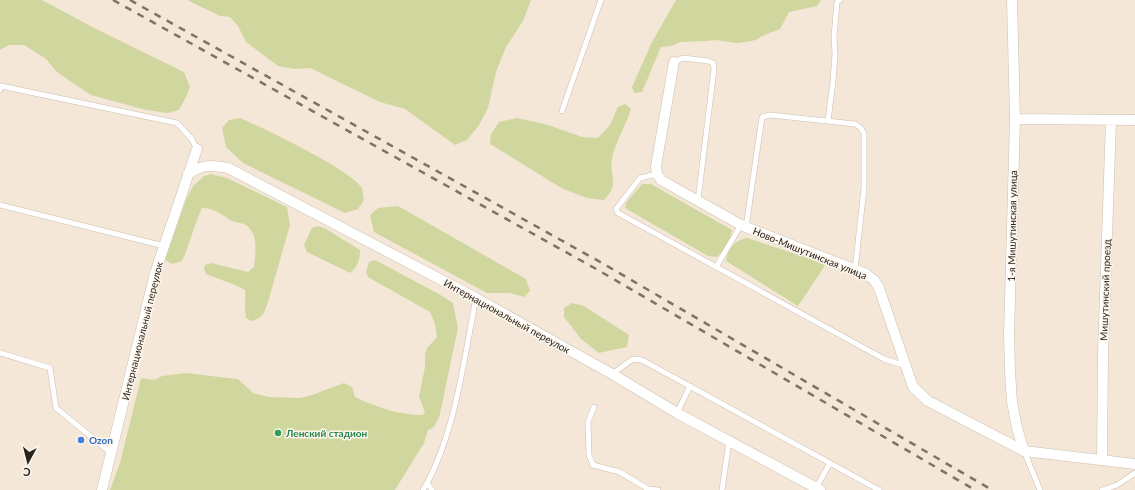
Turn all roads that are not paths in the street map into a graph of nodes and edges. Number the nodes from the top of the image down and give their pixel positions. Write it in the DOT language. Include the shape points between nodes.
graph roads {
  1 [pos="601,0"];
  2 [pos="840,0"];
  3 [pos="1012,0"];
  4 [pos="674,62"];
  5 [pos="0,90"];
  6 [pos="562,111"];
  7 [pos="1015,119"];
  8 [pos="1111,120"];
  9 [pos="1135,120"];
  10 [pos="828,121"];
  11 [pos="197,149"];
  12 [pos="188,174"];
  13 [pos="657,174"];
  14 [pos="698,201"];
  15 [pos="0,205"];
  16 [pos="743,226"];
  17 [pos="164,246"];
  18 [pos="716,267"];
  19 [pos="855,270"];
  20 [pos="476,298"];
  21 [pos="0,354"];
  22 [pos="906,366"];
  23 [pos="612,374"];
  24 [pos="690,386"];
  25 [pos="594,407"];
  26 [pos="677,413"];
  27 [pos="729,441"];
  28 [pos="1024,451"];
  29 [pos="112,454"];
  30 [pos="1102,460"];
  31 [pos="830,463"];
  32 [pos="1135,464"];
  33 [pos="1135,473"];
  34 [pos="427,483"];
  35 [pos="818,489"];
  36 [pos="102,490"];
  37 [pos="423,490"];
  38 [pos="432,490"];
  39 [pos="658,490"];
  40 [pos="722,490"];
  41 [pos="879,490"];
  42 [pos="1040,490"];
  43 [pos="1102,490"];
  1 -- 6 [label="lane"];
  2 -- 10 [label="lane" via="837,2"];
  3 -- 7 [label="street, 1-я Мишутинская улица"];
  4 -- 13 [label="street" via="656,166"];
  4 -- 14 [label="lane" via="683,58 708,61 713,63 714,68"];
  5 -- 11 [label="lane" via="1,86 177,123"];
  7 -- 8 [label="street"];
  7 -- 28 [label="street, 1-я Мишутинская улица" via="1009,335 1012,402"];
  8 -- 9 [label="street"];
  8 -- 30 [label="street, Мишутинский проезд"];
  10 -- 16 [label="lane" via="770,115 762,117"];
  10 -- 19 [label="lane" via="855,124 864,134 864,188"];
  11 -- 12 [label="street, Интернациональный переулок"];
  12 -- 17 [label="street, Интернациональный переулок"];
  12 -- 20 [label="street, Интернациональный переулок" via="208,165 228,168"];
  13 -- 14 [label="street, Ново-Мишутинская улица" via="661,180"];
  13 -- 18 [label="lane" via="640,178 616,209 618,213"];
  14 -- 16 [label="street, Ново-Мишутинская улица"];
  15 -- 17 [label="lane"];
  16 -- 18 [label="lane"];
  16 -- 19 [label="street, Ново-Мишутинская улица"];
  17 -- 29 [label="street, Интернациональный переулок" via="155,273"];
  18 -- 22 [label="lane" via="884,359"];
  19 -- 22 [label="street, Ново-Мишутинская улица" via="870,277 879,288"];
  20 -- 23 [label="street, Интернациональный переулок"];
  20 -- 34 [label="lane" via="448,431"];
  21 -- 29 [label="lane" via="50,368 56,408"];
  22 -- 28 [label="street, Ново-Мишутинская улица" via="913,387 928,401"];
  23 -- 24 [label="lane" via="633,359 642,360"];
  23 -- 26 [label="street, Интернациональный переулок"];
  24 -- 26 [label="lane"];
  24 -- 31 [label="lane"];
  25 -- 39 [label="lane" via="588,422 589,455 593,465 620,472 648,489"];
  26 -- 27 [label="street, Интернациональный переулок"];
  27 -- 35 [label="street, Интернациональный переулок"];
  27 -- 40 [label="lane"];
  28 -- 30 [label="street"];
  28 -- 42 [label="lane"];
  29 -- 36 [label="street, Интернациональный переулок"];
  30 -- 32 [label="street"];
  31 -- 35 [label="lane"];
  31 -- 41 [label="lane"];
  33 -- 43 [label="lane" via="1117,485"];
  34 -- 37 [label="lane"];
  34 -- 38 [label="lane"];
}
